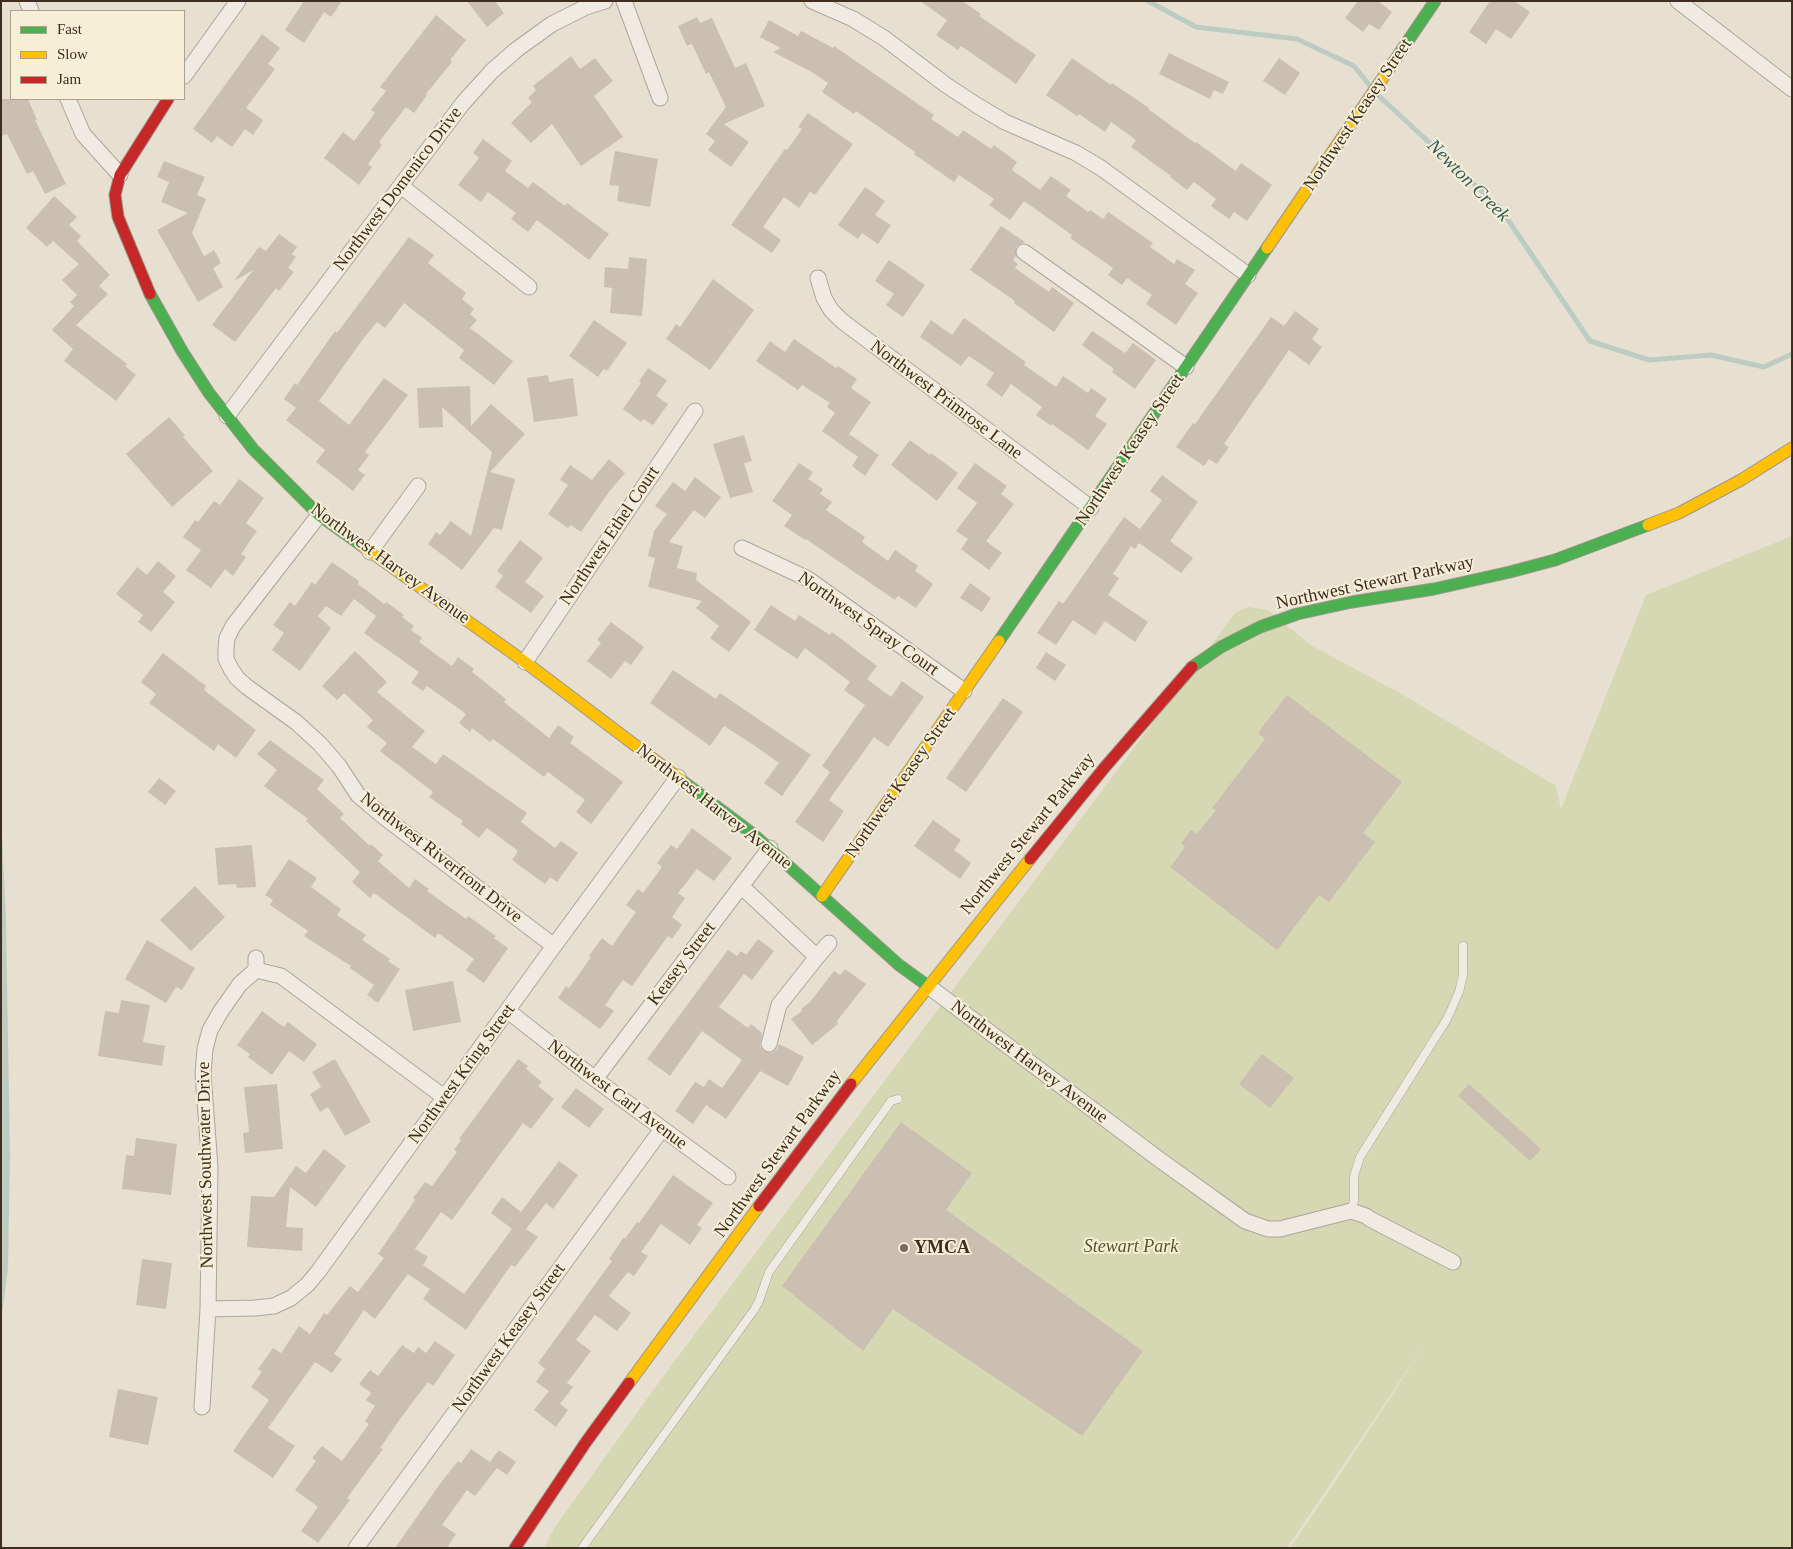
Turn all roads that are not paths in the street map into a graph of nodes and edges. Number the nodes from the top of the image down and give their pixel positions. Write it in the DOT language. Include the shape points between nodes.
graph roads {
  1 [pos="238,1"];
  2 [pos="605,1"];
  3 [pos="624,1"];
  4 [pos="812,1"];
  5 [pos="1435,1"];
  6 [pos="1678,1"];
  7 [pos="185,75"];
  8 [pos="1792,89"];
  9 [pos="660,98"];
  10 [pos="68,100"];
  11 [pos="167,100"];
  12 [pos="120,175"];
  13 [pos="401,186"];
  14 [pos="1024,252"];
  15 [pos="1248,275"];
  16 [pos="818,278"];
  17 [pos="529,287"];
  18 [pos="1186,367"];
  19 [pos="695,410"];
  20 [pos="227,416"];
  21 [pos="1792,448"];
  22 [pos="418,486"];
  23 [pos="1090,508"];
  24 [pos="319,515"];
  25 [pos="742,548"];
  26 [pos="370,552"];
  27 [pos="525,662"];
  28 [pos="964,691"];
  29 [pos="678,777"];
  30 [pos="770,848"];
  31 [pos="741,886"];
  32 [pos="822,896"];
  33 [pos="829,943"];
  34 [pos="554,946"];
  35 [pos="1463,946"];
  36 [pos="817,957"];
  37 [pos="928,986"];
  38 [pos="508,1011"];
  39 [pos="769,1044"];
  40 [pos="595,1079"];
  41 [pos="444,1096"];
  42 [pos="898,1098"];
  43 [pos="662,1129"];
  44 [pos="728,1177"];
  45 [pos="1351,1210"];
  46 [pos="1453,1262"];
  47 [pos="208,1309"];
  48 [pos="202,1407"];
  49 [pos="356,1548"];
  50 [pos="514,1548"];
  51 [pos="582,1548"];
  1 -- 7 [label="street"];
  2 -- 13 [label="street, Northwest Domenico Drive" via="552,24 492,71 463,103"];
  3 -- 9 [label="street"];
  4 -- 15 [label="street" via="853,19 884,38 946,85 1005,122 1076,153 1100,168"];
  5 -- 15 [label="street, Northwest Keasey Street"];
  6 -- 8 [label="street"];
  10 -- 12 [label="street" via="83,134"];
  11 -- 12 [label="street"];
  12 -- 20 [label="street, Northwest Harvey Avenue" via="115,195 118,217 150,292 182,351"];
  13 -- 17 [label="street"];
  13 -- 20 [label="street, Northwest Domenico Drive"];
  14 -- 18 [label="street"];
  15 -- 18 [label="street, Northwest Keasey Street"];
  16 -- 23 [label="street, Northwest Primrose Lane" via="824,298 842,321"];
  18 -- 23 [label="street, Northwest Keasey Street"];
  19 -- 27 [label="street, Northwest Ethel Court"];
  20 -- 24 [label="street, Northwest Harvey Avenue" via="253,448"];
  21 -- 37 [label="street, Northwest Stewart Parkway" via="1679,513 1555,560 1443,587 1297,614 1260,627 1221,647 1192,666 1173,686"];
  22 -- 26 [label="street"];
  23 -- 28 [label="street, Northwest Keasey Street"];
  24 -- 26 [label="street, Northwest Harvey Avenue"];
  24 -- 34 [label="street, Northwest Riverfront Drive" via="233,626 226,643 226,659 237,678 320,744 358,795"];
  25 -- 28 [label="street, Northwest Spray Court" via="808,579"];
  26 -- 27 [label="street, Northwest Harvey Avenue"];
  27 -- 29 [label="street, Northwest Harvey Avenue"];
  28 -- 32 [label="street, Northwest Keasey Street"];
  29 -- 30 [label="street, Northwest Harvey Avenue"];
  29 -- 34 [label="street, Northwest Kring Street"];
  30 -- 31 [label="street, Keasey Street"];
  30 -- 32 [label="street, Northwest Harvey Avenue"];
  31 -- 36 [label="street"];
  31 -- 40 [label="street, Keasey Street"];
  32 -- 37 [label="street, Northwest Harvey Avenue" via="899,965"];
  33 -- 36 [label="street"];
  34 -- 38 [label="street, Northwest Kring Street"];
  35 -- 45 [label="lane" via="1463,975 1459,992 1447,1019 1360,1156 1354,1176"];
  36 -- 39 [label="street" via="779,1005"];
  37 -- 45 [label="street, Northwest Harvey Avenue" via="1245,1221 1268,1229 1280,1229"];
  37 -- 50 [label="street, Northwest Stewart Parkway" via="824,1118 586,1442"];
  38 -- 40 [label="street, Northwest Carl Avenue"];
  38 -- 41 [label="street, Northwest Kring Street"];
  40 -- 43 [label="street, Northwest Carl Avenue"];
  41 -- 47 [label="street, Northwest Kring Street" via="307,1285 274,1306"];
  41 -- 47 [label="street, Northwest Southwater Drive" via="281,976 256,964 221,1010 210,1030 205,1049 203,1074 210,1167"];
  42 -- 51 [label="lane" via="891,1101 769,1272 754,1310"];
  43 -- 44 [label="street, Northwest Carl Avenue"];
  43 -- 49 [label="street, Northwest Keasey Street"];
  45 -- 46 [label="street"];
  47 -- 48 [label="street, Northwest Southwater Drive"];
}
